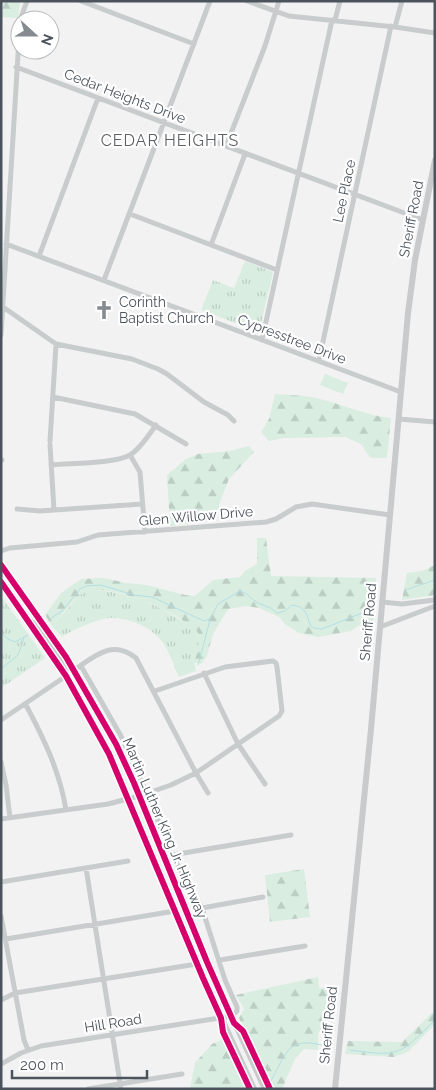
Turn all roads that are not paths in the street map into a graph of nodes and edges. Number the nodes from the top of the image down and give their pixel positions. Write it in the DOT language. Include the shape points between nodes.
graph roads {
  1 [pos="81,1"];
  2 [pos="210,1"];
  3 [pos="247,1"];
  4 [pos="279,1"];
  5 [pos="340,1"];
  6 [pos="402,1"];
  7 [pos="276,12"];
  8 [pos="333,20"];
  9 [pos="393,26"];
  10 [pos="435,33"];
  11 [pos="194,44"];
  12 [pos="17,60"];
  13 [pos="16,67"];
  14 [pos="98,98"];
  15 [pos="164,123"];
  16 [pos="226,146"];
  17 [pos="246,154"];
  18 [pos="435,160"];
  19 [pos="298,173"];
  20 [pos="355,194"];
  21 [pos="130,214"];
  22 [pos="423,220"];
  23 [pos="6,244"];
  24 [pos="211,245"];
  25 [pos="39,256"];
  26 [pos="278,270"];
  27 [pos="104,280"];
  28 [pos="3,307"];
  29 [pos="1,335"];
  30 [pos="262,340"];
  31 [pos="56,344"];
  32 [pos="319,360"];
  33 [pos="401,392"];
  34 [pos="53,397"];
  35 [pos="399,419"];
  36 [pos="234,421"];
  37 [pos="435,422"];
  38 [pos="156,426"];
  39 [pos="186,444"];
  40 [pos="130,455"];
  41 [pos="51,465"];
  42 [pos="142,504"];
  43 [pos="17,509"];
  44 [pos="54,510"];
  45 [pos="390,515"];
  46 [pos="145,532"];
  47 [pos="1,551"];
  48 [pos="1,565"];
  49 [pos="1,582"];
  50 [pos="435,600"];
  51 [pos="382,602"];
  52 [pos="435,606"];
  53 [pos="29,622"];
  54 [pos="380,627"];
  55 [pos="81,666"];
  56 [pos="74,670"];
  57 [pos="204,673"];
  58 [pos="66,676"];
  59 [pos="155,691"];
  60 [pos="26,705"];
  61 [pos="101,717"];
  62 [pos="1,720"];
  63 [pos="238,744"];
  64 [pos="1,762"];
  65 [pos="196,773"];
  66 [pos="265,784"];
  67 [pos="208,793"];
  68 [pos="147,794"];
  69 [pos="139,796"];
  70 [pos="129,799"];
  71 [pos="66,810"];
  72 [pos="10,818"];
  73 [pos="1,819"];
  74 [pos="291,835"];
  75 [pos="172,855"];
  76 [pos="128,861"];
  77 [pos="86,868"];
  78 [pos="1,882"];
  79 [pos="263,897"];
  80 [pos="202,908"];
  81 [pos="175,911"];
  82 [pos="1,916"];
  83 [pos="95,924"];
  84 [pos="6,939"];
  85 [pos="305,946"];
  86 [pos="220,960"];
  87 [pos="197,964"];
  88 [pos="104,978"];
  89 [pos="15,994"];
  90 [pos="1,1000"];
  91 [pos="232,1016"];
  92 [pos="221,1018"];
  93 [pos="112,1034"];
  94 [pos="28,1050"];
  95 [pos="1,1064"];
  96 [pos="182,1074"];
  97 [pos="121,1086"];
  98 [pos="88,1089"];
  99 [pos="254,1089"];
  100 [pos="265,1089"];
  101 [pos="335,1089"];
  1 -- 11 [label="street"];
  2 -- 11 [label="street"];
  3 -- 7 [label="street"];
  4 -- 7 [label="street"];
  5 -- 8 [label="street"];
  6 -- 9 [label="street, Lee Place"];
  7 -- 8 [label="street"];
  7 -- 16 [label="street"];
  8 -- 9 [label="street"];
  8 -- 19 [label="street"];
  9 -- 10 [label="street"];
  9 -- 20 [label="street, Lee Place"];
  11 -- 15 [label="street"];
  12 -- 13 [label="street"];
  13 -- 14 [label="street, Cedar Heights Drive"];
  13 -- 23 [label="street"];
  14 -- 15 [label="street, Cedar Heights Drive"];
  14 -- 25 [label="street"];
  15 -- 16 [label="street, Cedar Heights Drive"];
  15 -- 21 [label="street"];
  16 -- 17 [label="street, Cedar Heights Drive"];
  17 -- 19 [label="street, Cedar Heights Drive"];
  17 -- 24 [label="street"];
  18 -- 22 [label="main road, Sheriff Road"];
  19 -- 20 [label="street, Cedar Heights Drive"];
  19 -- 26 [label="street"];
  20 -- 22 [label="street, Cedar Heights Drive"];
  20 -- 32 [label="street, Lee Place"];
  21 -- 24 [label="street"];
  21 -- 27 [label="street"];
  22 -- 33 [label="main road, Sheriff Road" via="411,284"];
  23 -- 25 [label="street, Cypresstree Drive"];
  23 -- 28 [label="street"];
  24 -- 26 [label="street"];
  25 -- 27 [label="street, Cypresstree Drive"];
  26 -- 30 [label="street"];
  27 -- 30 [label="street, Cypresstree Drive"];
  28 -- 29 [label="street"];
  28 -- 31 [label="street"];
  30 -- 32 [label="street, Cypresstree Drive"];
  31 -- 34 [label="street"];
  31 -- 36 [label="street" via="132,359 151,366"];
  32 -- 33 [label="street, Cypresstree Drive"];
  33 -- 35 [label="main road, Sheriff Road"];
  34 -- 38 [label="street" via="132,413"];
  34 -- 41 [label="street"];
  35 -- 37 [label="street"];
  35 -- 45 [label="main road, Sheriff Road"];
  38 -- 39 [label="street"];
  38 -- 40 [label="street"];
  40 -- 41 [label="street"];
  40 -- 42 [label="street" via="140,472"];
  41 -- 44 [label="street"];
  42 -- 44 [label="street"];
  42 -- 46 [label="street"];
  43 -- 44 [label="street"];
  45 -- 46 [label="street, Glen Willow Drive" via="306,505 269,522"];
  45 -- 51 [label="main road, Sheriff Road"];
  46 -- 47 [label="street, Glen Willow Drive" via="98,535 77,542"];
  48 -- 56 [label="main road, Martin Luther King Jr. Highway"];
  49 -- 53 [label="main road, Martin Luther King Jr. Highway"];
  50 -- 51 [label="street" via="402,604"];
  51 -- 54 [label="main road, Sheriff Road"];
  52 -- 54 [label="street"];
  53 -- 56 [label="main road" via="41,630 66,666"];
  53 -- 58 [label="main road, Martin Luther King Jr. Highway"];
  54 -- 101 [label="main road, Sheriff Road"];
  55 -- 56 [label="street"];
  55 -- 59 [label="street" via="106,650 126,652 139,662"];
  55 -- 68 [label="street" via="121,736"];
  56 -- 61 [label="main road, Martin Luther King Jr. Highway"];
  57 -- 59 [label="street"];
  57 -- 63 [label="street"];
  57 -- 63 [label="street" via="225,667 275,662 282,710 279,716"];
  58 -- 60 [label="street"];
  58 -- 61 [label="main road" via="74,676"];
  58 -- 70 [label="main road, Martin Luther King Jr. Highway" via="99,734"];
  59 -- 65 [label="street"];
  60 -- 62 [label="street"];
  60 -- 71 [label="street" via="56,768"];
  61 -- 69 [label="main road, Martin Luther King Jr. Highway"];
  63 -- 65 [label="street"];
  63 -- 66 [label="street"];
  64 -- 72 [label="street"];
  65 -- 67 [label="street"];
  65 -- 68 [label="street"];
  68 -- 69 [label="street"];
  68 -- 75 [label="street"];
  69 -- 70 [label="street"];
  69 -- 91 [label="main road, Martin Luther King Jr. Highway"];
  70 -- 71 [label="street"];
  70 -- 81 [label="main road, Martin Luther King Jr. Highway"];
  71 -- 72 [label="street"];
  72 -- 73 [label="street"];
  74 -- 75 [label="street"];
  75 -- 80 [label="street"];
  76 -- 77 [label="street"];
  77 -- 78 [label="street"];
  77 -- 83 [label="street"];
  79 -- 80 [label="street"];
  80 -- 86 [label="street"];
  81 -- 83 [label="street"];
  81 -- 87 [label="main road, Martin Luther King Jr. Highway"];
  82 -- 84 [label="street"];
  83 -- 84 [label="street"];
  83 -- 88 [label="street"];
  84 -- 89 [label="street"];
  85 -- 86 [label="street"];
  86 -- 91 [label="street" via="237,1007"];
  87 -- 88 [label="street"];
  87 -- 92 [label="main road, Martin Luther King Jr. Highway"];
  88 -- 89 [label="street"];
  88 -- 93 [label="street"];
  89 -- 90 [label="street"];
  89 -- 94 [label="street"];
  91 -- 92 [label="street, Hill Road"];
  91 -- 100 [label="main road, Martin Luther King Jr. Highway"];
  92 -- 93 [label="street, Hill Road"];
  92 -- 99 [label="main road, Martin Luther King Jr. Highway"];
  93 -- 94 [label="street, Hill Road"];
  93 -- 97 [label="street"];
  94 -- 95 [label="street, Hill Road"];
  96 -- 97 [label="street"];
  97 -- 98 [label="street"];
}
